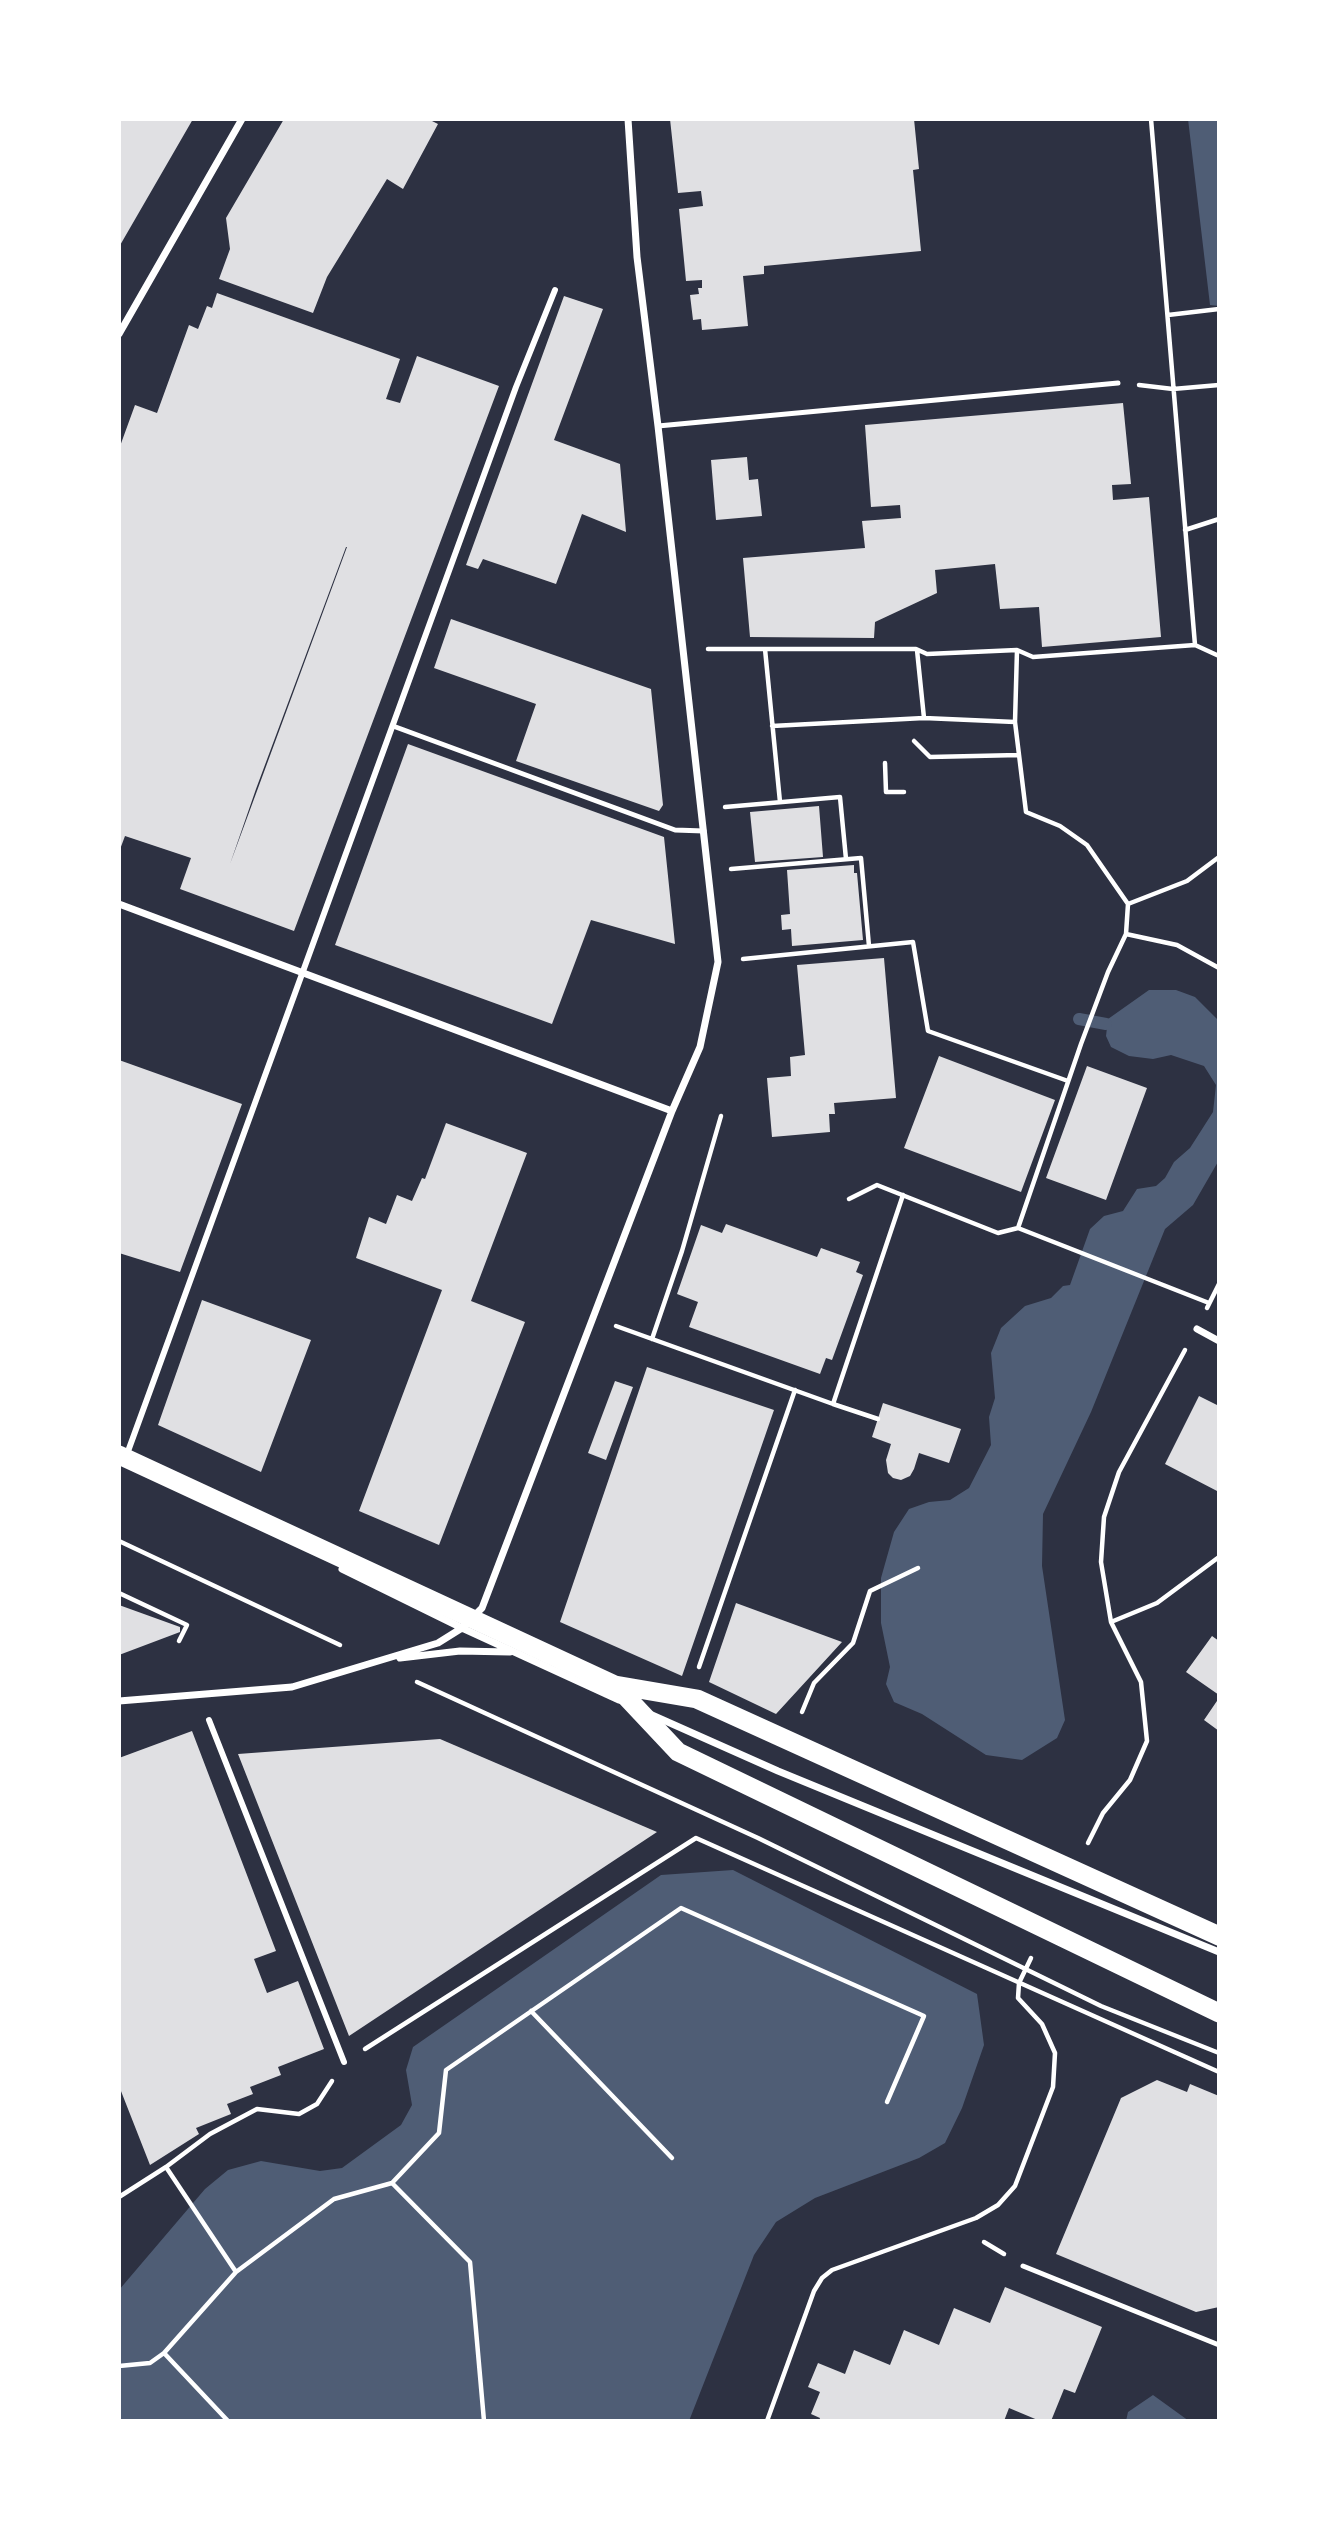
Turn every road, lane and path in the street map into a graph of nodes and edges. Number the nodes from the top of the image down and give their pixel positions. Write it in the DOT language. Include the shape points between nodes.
graph roads {
  1 [pos="242,119"];
  2 [pos="628,119"];
  3 [pos="1151,119"];
  4 [pos="555,290"];
  5 [pos="1219,309"];
  6 [pos="1167,315"];
  7 [pos="119,334"];
  8 [pos="1118,383"];
  9 [pos="1219,385"];
  10 [pos="1173,389"];
  11 [pos="658,426"];
  12 [pos="1219,519"];
  13 [pos="1185,530"];
  14 [pos="1195,645"];
  15 [pos="765,649"];
  16 [pos="916,649"];
  17 [pos="1017,650"];
  18 [pos="684,651"];
  19 [pos="1219,656"];
  20 [pos="924,718"];
  21 [pos="1015,722"];
  22 [pos="393,726"];
  23 [pos="772,726"];
  24 [pos="914,741"];
  25 [pos="1019,755"];
  26 [pos="885,762"];
  27 [pos="904,792"];
  28 [pos="780,802"];
  29 [pos="702,809"];
  30 [pos="704,831"];
  31 [pos="1219,856"];
  32 [pos="846,859"];
  33 [pos="709,871"];
  34 [pos="119,904"];
  35 [pos="1128,904"];
  36 [pos="1126,934"];
  37 [pos="869,946"];
  38 [pos="718,962"];
  39 [pos="1219,968"];
  40 [pos="303,973"];
  41 [pos="1068,1081"];
  42 [pos="672,1111"];
  43 [pos="721,1116"];
  44 [pos="903,1195"];
  45 [pos="849,1199"];
  46 [pos="1018,1228"];
  47 [pos="1219,1284"];
  48 [pos="1209,1303"];
  49 [pos="594,1318"];
  50 [pos="1197,1329"];
  51 [pos="652,1339"];
  52 [pos="1219,1341"];
  53 [pos="795,1390"];
  54 [pos="833,1404"];
  55 [pos="878,1419"];
  56 [pos="121,1458"];
  57 [pos="119,1541"];
  58 [pos="1219,1557"];
  59 [pos="918,1568"];
  60 [pos="119,1593"];
  61 [pos="482,1608"];
  62 [pos="1111,1622"];
  63 [pos="462,1629"];
  64 [pos="179,1641"];
  65 [pos="494,1643"];
  66 [pos="350,1650"];
  67 [pos="516,1653"];
  68 [pos="382,1660"];
  69 [pos="696,1677"];
  70 [pos="412,1679"];
  71 [pos="615,1685"];
  72 [pos="119,1701"];
  73 [pos="209,1720"];
  74 [pos="799,1721"];
  75 [pos="1089,1839"];
  76 [pos="1219,1936"];
  77 [pos="1219,1952"];
  78 [pos="1023,1974"];
  79 [pos="1019,1983"];
  80 [pos="531,2011"];
  81 [pos="1219,2013"];
  82 [pos="1219,2053"];
  83 [pos="344,2062"];
  84 [pos="1219,2072"];
  85 [pos="887,2102"];
  86 [pos="672,2158"];
  87 [pos="166,2167"];
  88 [pos="392,2183"];
  89 [pos="119,2197"];
  90 [pos="1023,2266"];
  91 [pos="236,2272"];
  92 [pos="1219,2345"];
  93 [pos="164,2353"];
  94 [pos="119,2366"];
  95 [pos="228,2421"];
  96 [pos="484,2421"];
  97 [pos="767,2421"];
  1 -- 7 [label="street"];
  2 -- 11 [label="street" via="637,257"];
  3 -- 6 [label="path"];
  4 -- 22 [label="street"];
  5 -- 6 [label="path"];
  6 -- 10 [label="path"];
  8 -- 10 [label="path"];
  8 -- 11 [label="lane"];
  9 -- 10 [label="path"];
  10 -- 13 [label="path"];
  11 -- 18 [label="street"];
  12 -- 13 [label="path"];
  13 -- 14 [label="path"];
  14 -- 17 [label="path" via="1033,657"];
  14 -- 19 [label="path"];
  15 -- 16 [label="path"];
  15 -- 18 [label="path"];
  15 -- 23 [label="path"];
  16 -- 17 [label="path" via="927,654"];
  16 -- 20 [label="path"];
  17 -- 21 [label="path"];
  18 -- 29 [label="street"];
  20 -- 21 [label="path"];
  20 -- 23 [label="path"];
  21 -- 25 [label="path"];
  22 -- 30 [label="lane" via="674,830"];
  22 -- 40 [label="street"];
  23 -- 28 [label="path"];
  24 -- 25 [label="path" via="936,758"];
  25 -- 35 [label="path" via="1026,812 1060,826 1087,845"];
  26 -- 27 [label="path" via="886,792"];
  28 -- 29 [label="path"];
  28 -- 32 [label="path" via="840,797"];
  29 -- 30 [label="street"];
  30 -- 33 [label="street"];
  31 -- 35 [label="path" via="1187,881"];
  32 -- 33 [label="path"];
  32 -- 37 [label="path" via="861,858"];
  33 -- 38 [label="street"];
  34 -- 40 [label="street"];
  35 -- 36 [label="path"];
  36 -- 39 [label="path" via="1177,945"];
  36 -- 41 [label="path"];
  37 -- 38 [label="path"];
  37 -- 41 [label="path" via="913,942 928,1031"];
  38 -- 42 [label="street" via="701,1047"];
  40 -- 42 [label="street"];
  40 -- 56 [label="street"];
  41 -- 46 [label="path"];
  42 -- 49 [label="street"];
  43 -- 51 [label="path"];
  44 -- 45 [label="path" via="877,1185"];
  44 -- 46 [label="path" via="998,1233"];
  44 -- 54 [label="path"];
  46 -- 48 [label="path"];
  47 -- 48 [label="path"];
  48 -- 50 [label="path"];
  49 -- 51 [label="path"];
  49 -- 61 [label="street"];
  50 -- 52 [label="street"];
  50 -- 62 [label="path" via="1119,1472 1104,1517 1101,1562"];
  51 -- 53 [label="path"];
  53 -- 54 [label="path"];
  53 -- 69 [label="path"];
  54 -- 55 [label="path"];
  56 -- 63 [label="street"];
  56 -- 71 [label="highway"];
  57 -- 66 [label="path"];
  58 -- 62 [label="path" via="1157,1603"];
  59 -- 74 [label="path" via="870,1591 853,1643 814,1683"];
  60 -- 64 [label="path" via="187,1625"];
  61 -- 63 [label="street"];
  61 -- 65 [label="street"];
  62 -- 75 [label="path" via="1140,1682 1147,1741 1130,1780"];
  63 -- 65 [label="street"];
  63 -- 68 [label="street" via="438,1643"];
  65 -- 67 [label="street"];
  67 -- 68 [label="street" via="460,1651"];
  67 -- 77 [label="street" via="726,1749"];
  68 -- 72 [label="street" via="292,1687"];
  70 -- 82 [label="path" via="758,1838 1101,2006"];
  71 -- 76 [label="highway" via="697,1699"];
  71 -- 81 [label="highway" via="678,1752"];
  73 -- 83 [label="street"];
  78 -- 79 [label="path"];
  79 -- 83 [label="path" via="696,1838"];
  79 -- 84 [label="path"];
  79 -- 97 [label="path" via="1018,1998 1042,2024 1055,2053 1053,2087 1015,2186 998,2205 976,2217 832,2270 822,2278"];
  80 -- 85 [label="path" via="681,1908 924,2016"];
  80 -- 86 [label="path"];
  80 -- 88 [label="path" via="446,2070 439,2133"];
  83 -- 87 [label="path" via="317,2104 299,2114 257,2109 210,2134"];
  87 -- 89 [label="path"];
  87 -- 91 [label="path"];
  88 -- 91 [label="path" via="334,2199"];
  88 -- 96 [label="path" via="470,2262"];
  90 -- 92 [label="lane"];
  91 -- 93 [label="path"];
  93 -- 94 [label="path" via="150,2363"];
  93 -- 95 [label="path"];
}
